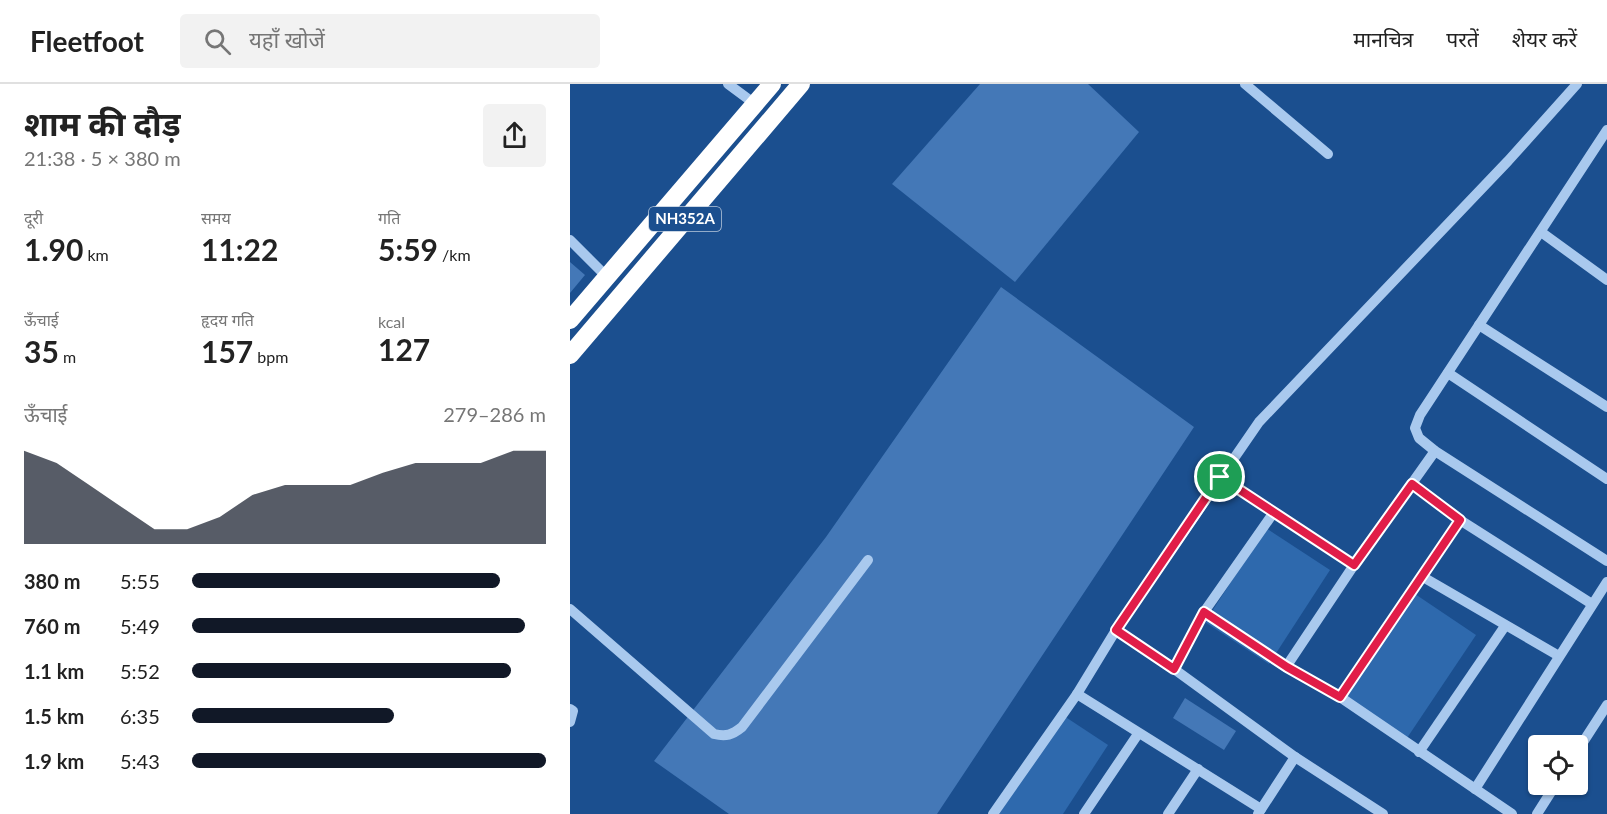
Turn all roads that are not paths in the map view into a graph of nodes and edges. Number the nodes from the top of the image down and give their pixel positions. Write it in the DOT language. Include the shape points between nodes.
graph roads {
  1 [pos="728,84"];
  2 [pos="772,84"];
  3 [pos="801,84"];
  4 [pos="1245,84"];
  5 [pos="1577,84"];
  6 [pos="755,104"];
  7 [pos="1607,130"];
  8 [pos="1328,154"];
  9 [pos="1541,232"];
  10 [pos="570,240"];
  11 [pos="607,277"];
  12 [pos="1607,280"];
  13 [pos="570,320"];
  14 [pos="1479,325"];
  15 [pos="570,355"];
  16 [pos="1448,373"];
  17 [pos="1607,407"];
  18 [pos="1435,451"];
  19 [pos="1220,477"];
  20 [pos="1607,479"];
  21 [pos="1412,484"];
  22 [pos="1274,512"];
  23 [pos="1460,520"];
  24 [pos="868,560"];
  25 [pos="1607,561"];
  26 [pos="1354,565"];
  27 [pos="1423,577"];
  28 [pos="1607,582"];
  29 [pos="1592,604"];
  30 [pos="570,609"];
  31 [pos="1204,612"];
  32 [pos="1505,626"];
  33 [pos="1116,630"];
  34 [pos="1559,656"];
  35 [pos="1287,667"];
  36 [pos="1174,669"];
  37 [pos="1077,694"];
  38 [pos="1340,697"];
  39 [pos="1607,705"];
  40 [pos="570,709"];
  41 [pos="570,722"];
  42 [pos="1138,734"];
  43 [pos="1588,735"];
  44 [pos="1419,752"];
  45 [pos="1296,757"];
  46 [pos="1198,769"];
  47 [pos="1475,789"];
  48 [pos="1549,795"];
  49 [pos="1260,811"];
  50 [pos="993,814"];
  51 [pos="1084,814"];
  52 [pos="1168,814"];
  53 [pos="1383,814"];
  54 [pos="1512,814"];
  55 [pos="1537,814"];
  1 -- 6 [label="street"];
  2 -- 6 [label="highway, NH352A"];
  3 -- 15 [label="highway, NH352A"];
  4 -- 8 [label="street"];
  5 -- 19 [label="street" via="1282,396"];
  6 -- 11 [label="highway, NH352A"];
  7 -- 9 [label="street"];
  9 -- 12 [label="street"];
  9 -- 14 [label="street"];
  10 -- 11 [label="street"];
  11 -- 13 [label="highway, NH352A"];
  14 -- 16 [label="street"];
  14 -- 17 [label="street"];
  16 -- 18 [label="street" via="1415,428 1419,438"];
  16 -- 20 [label="street"];
  18 -- 21 [label="street"];
  18 -- 25 [label="street"];
  19 -- 22 [label="street"];
  19 -- 33 [label="street"];
  21 -- 23 [label="street"];
  21 -- 26 [label="street"];
  22 -- 26 [label="street"];
  22 -- 31 [label="street"];
  23 -- 27 [label="street"];
  23 -- 29 [label="street"];
  24 -- 30 [label="street" via="742,727 724,736 714,734"];
  26 -- 35 [label="street"];
  27 -- 32 [label="street"];
  27 -- 38 [label="street"];
  28 -- 29 [label="street"];
  29 -- 34 [label="street"];
  31 -- 35 [label="street"];
  31 -- 36 [label="street"];
  32 -- 34 [label="street"];
  32 -- 44 [label="street"];
  33 -- 36 [label="street"];
  33 -- 37 [label="street"];
  34 -- 47 [label="street"];
  35 -- 38 [label="street"];
  36 -- 45 [label="street"];
  37 -- 42 [label="street"];
  37 -- 50 [label="street"];
  38 -- 44 [label="street"];
  39 -- 43 [label="street"];
  40 -- 41 [label="street"];
  42 -- 46 [label="street"];
  42 -- 51 [label="street"];
  44 -- 47 [label="street"];
  45 -- 49 [label="street"];
  45 -- 53 [label="street"];
  46 -- 49 [label="street"];
  46 -- 52 [label="street"];
  47 -- 54 [label="street"];
  48 -- 55 [label="street"];
}
